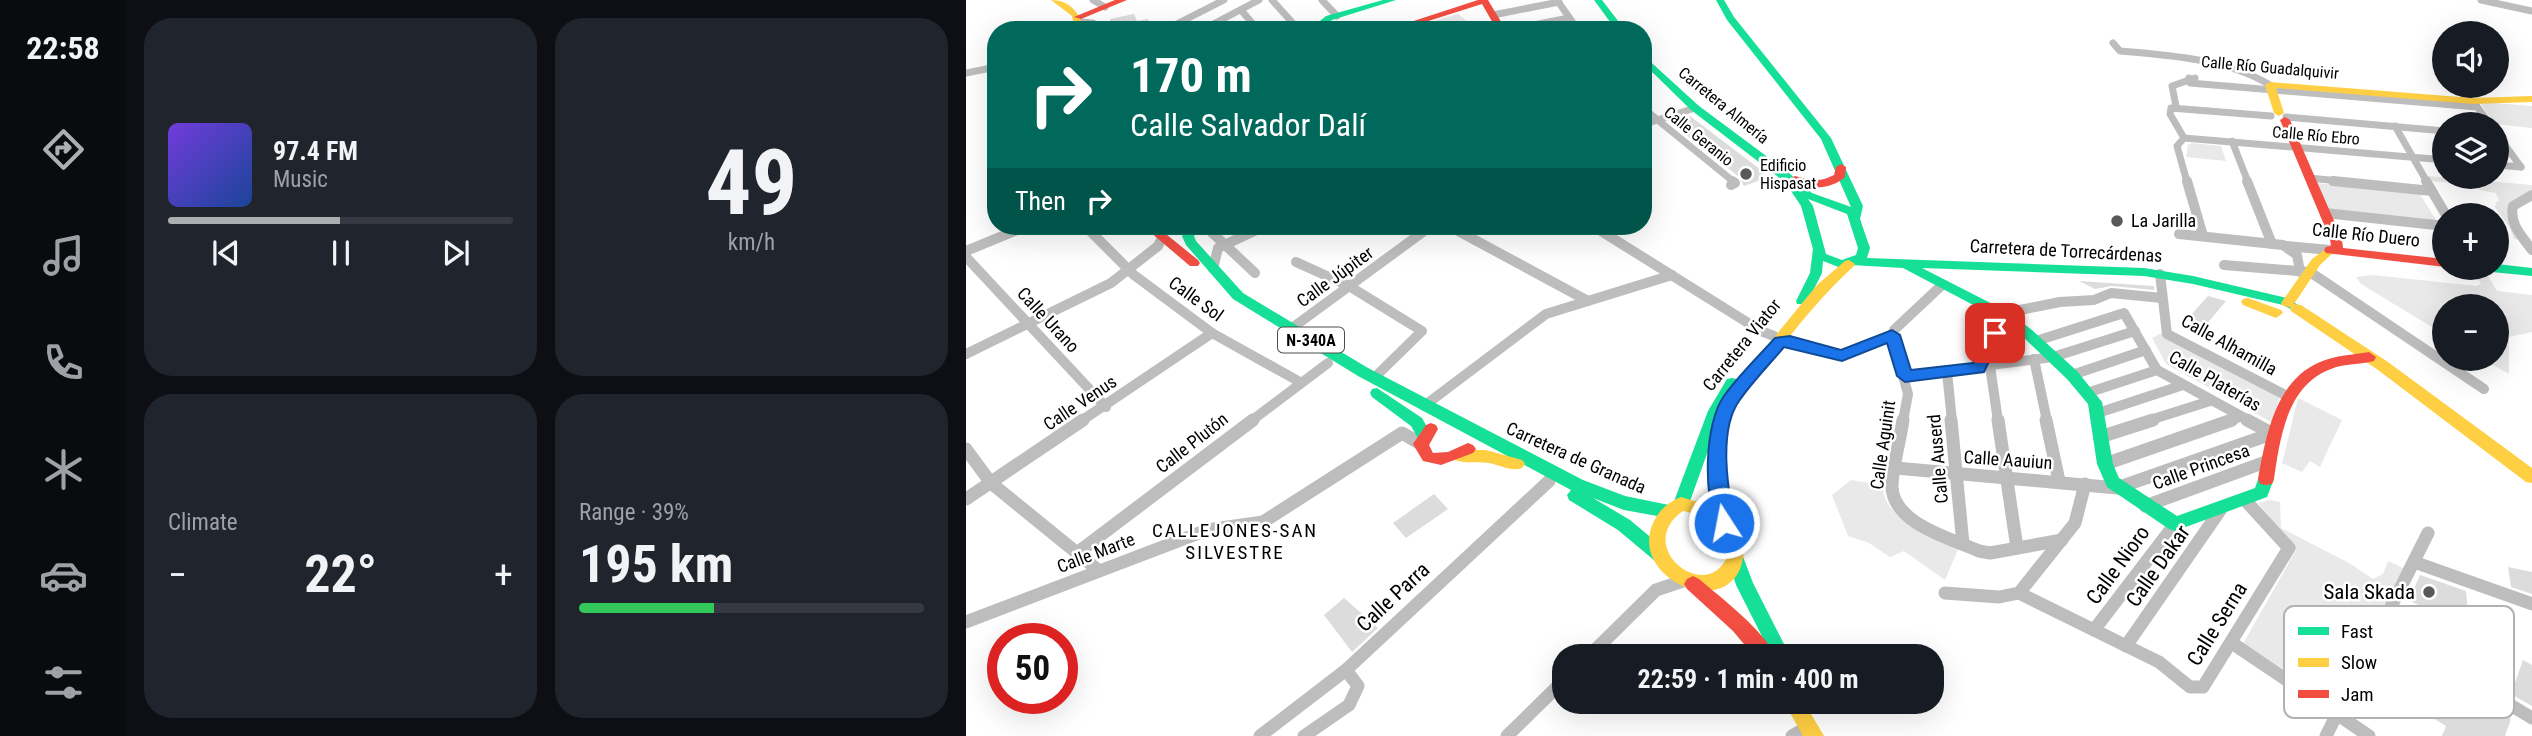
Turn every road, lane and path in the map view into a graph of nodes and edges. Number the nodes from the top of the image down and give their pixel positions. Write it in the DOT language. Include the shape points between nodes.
graph roads {
  1 [pos="1055,0"];
  2 [pos="1122,0"];
  3 [pos="1224,0"];
  4 [pos="1259,0"];
  5 [pos="1272,0"];
  6 [pos="1322,0"];
  7 [pos="1392,0"];
  8 [pos="1598,0"];
  9 [pos="1720,0"];
  10 [pos="2482,0"];
  11 [pos="1487,1"];
  12 [pos="1558,1"];
  13 [pos="1103,3"];
  14 [pos="1368,3"];
  15 [pos="1241,10"];
  16 [pos="2532,11"];
  17 [pos="1493,15"];
  18 [pos="1337,16"];
  19 [pos="1569,18"];
  20 [pos="1077,21"];
  21 [pos="1081,21"];
  22 [pos="1183,21"];
  23 [pos="1224,21"];
  24 [pos="1250,21"];
  25 [pos="1296,21"];
  26 [pos="1325,21"];
  27 [pos="1423,21"];
  28 [pos="1497,21"];
  29 [pos="1553,21"];
  30 [pos="1571,21"];
  31 [pos="1614,21"];
  32 [pos="2113,43"];
  33 [pos="987,69"];
  34 [pos="1652,71"];
  35 [pos="966,73"];
  36 [pos="2270,87"];
  37 [pos="2532,99"];
  38 [pos="2475,104"];
  39 [pos="2174,107"];
  40 [pos="1695,108"];
  41 [pos="2481,112"];
  42 [pos="1652,117"];
  43 [pos="2280,117"];
  44 [pos="1656,121"];
  45 [pos="1652,122"];
  46 [pos="2395,126"];
  47 [pos="2432,130"];
  48 [pos="2184,138"];
  49 [pos="2232,141"];
  50 [pos="2292,147"];
  51 [pos="2509,150"];
  52 [pos="2413,157"];
  53 [pos="2432,159"];
  54 [pos="2509,166"];
  55 [pos="1844,173"];
  56 [pos="1786,175"];
  57 [pos="2309,178"];
  58 [pos="1731,185"];
  59 [pos="2432,191"];
  60 [pos="2530,197"];
  61 [pos="2438,203"];
  62 [pos="1831,205"];
  63 [pos="2325,214"];
  64 [pos="1856,218"];
  65 [pos="1811,220"];
  66 [pos="2432,225"];
  67 [pos="2179,234"];
  68 [pos="1005,235"];
  69 [pos="1094,235"];
  70 [pos="1161,235"];
  71 [pos="1179,235"];
  72 [pos="1188,235"];
  73 [pos="1213,235"];
  74 [pos="1246,235"];
  75 [pos="1419,235"];
  76 [pos="1466,235"];
  77 [pos="1608,235"];
  78 [pos="2203,236"];
  79 [pos="1168,240"];
  80 [pos="2272,244"];
  81 [pos="2283,245"];
  82 [pos="1223,246"];
  83 [pos="1864,248"];
  84 [pos="1818,250"];
  85 [pos="2532,250"];
  86 [pos="966,251"];
  87 [pos="2334,251"];
  88 [pos="966,257"];
  89 [pos="1296,262"];
  90 [pos="2432,262"];
  91 [pos="1852,263"];
  92 [pos="1905,264"];
  93 [pos="2224,265"];
  94 [pos="1942,267"];
  95 [pos="1213,269"];
  96 [pos="1129,270"];
  97 [pos="2509,270"];
  98 [pos="2305,272"];
  99 [pos="2532,272"];
  100 [pos="1255,273"];
  101 [pos="1672,275"];
  102 [pos="2160,277"];
  103 [pos="1940,284"];
  104 [pos="1349,286"];
  105 [pos="2162,298"];
  106 [pos="1588,301"];
  107 [pos="2284,309"];
  108 [pos="2003,315"];
  109 [pos="1028,324"];
  110 [pos="1292,328"];
  111 [pos="2135,331"];
  112 [pos="1212,333"];
  113 [pos="1892,335"];
  114 [pos="1777,339"];
  115 [pos="2036,341"];
  116 [pos="2147,351"];
  117 [pos="966,354"];
  118 [pos="2369,357"];
  119 [pos="2053,358"];
  120 [pos="2034,359"];
  121 [pos="1328,363"];
  122 [pos="1984,367"];
  123 [pos="2157,370"];
  124 [pos="1947,372"];
  125 [pos="2072,375"];
  126 [pos="1905,376"];
  127 [pos="1300,382"];
  128 [pos="1370,383"];
  129 [pos="2183,385"];
  130 [pos="2484,389"];
  131 [pos="2087,393"];
  132 [pos="2288,397"];
  133 [pos="2210,401"];
  134 [pos="1424,406"];
  135 [pos="1106,407"];
  136 [pos="2098,414"];
  137 [pos="2240,416"];
  138 [pos="1453,421"];
  139 [pos="1471,428"];
  140 [pos="2273,434"];
  141 [pos="2100,437"];
  142 [pos="1423,440"];
  143 [pos="966,449"];
  144 [pos="1460,456"];
  145 [pos="2268,461"];
  146 [pos="2105,464"];
  147 [pos="1896,468"];
  148 [pos="1958,475"];
  149 [pos="2532,477"];
  150 [pos="2007,478"];
  151 [pos="1549,481"];
  152 [pos="2059,481"];
  153 [pos="991,483"];
  154 [pos="2085,484"];
  155 [pos="2117,488"];
  156 [pos="966,499"];
  157 [pos="2245,500"];
  158 [pos="2145,506"];
  159 [pos="1674,508"];
  160 [pos="2221,509"];
  161 [pos="1724,523"];
  162 [pos="2175,524"];
  163 [pos="2428,533"];
  164 [pos="2062,540"];
  165 [pos="1963,544"];
  166 [pos="2017,548"];
  167 [pos="1077,553"];
  168 [pos="1737,559"];
  169 [pos="1663,560"];
  170 [pos="2414,562"];
  171 [pos="1098,570"];
  172 [pos="1690,582"];
  173 [pos="1656,590"];
  174 [pos="1945,593"];
  175 [pos="2019,593"];
  176 [pos="2532,604"];
  177 [pos="2392,606"];
  178 [pos="966,622"];
  179 [pos="2094,631"];
  180 [pos="2232,643"];
  181 [pos="1601,644"];
  182 [pos="1756,644"];
  183 [pos="1775,644"];
  184 [pos="2126,646"];
  185 [pos="1346,670"];
  186 [pos="2284,678"];
  187 [pos="1552,692"];
  188 [pos="2514,707"];
  189 [pos="1800,714"];
  190 [pos="1813,714"];
  191 [pos="2336,718"];
  192 [pos="2342,718"];
  193 [pos="2532,718"];
  194 [pos="1811,731"];
  195 [pos="1260,736"];
  196 [pos="1304,736"];
  197 [pos="1507,736"];
  198 [pos="1792,736"];
  199 [pos="1826,736"];
  200 [pos="2326,736"];
  201 [pos="2369,736"];
  1 -- 20 [label="main road"];
  2 -- 13 [label="main road"];
  3 -- 22 [label="street"];
  4 -- 15 [label="street"];
  5 -- 25 [label="street"];
  6 -- 18 [label="street"];
  7 -- 14 [label="main road"];
  8 -- 31 [label="main road"];
  9 -- 55 [label="main road" via="1826,138"];
  10 -- 16 [label="street"];
  11 -- 17 [label="main road"];
  11 -- 27 [label="main road"];
  12 -- 17 [label="street"];
  12 -- 19 [label="street"];
  13 -- 21 [label="main road"];
  14 -- 18 [label="main road"];
  15 -- 23 [label="street"];
  15 -- 24 [label="street"];
  17 -- 28 [label="main road"];
  18 -- 26 [label="main road"];
  19 -- 29 [label="street"];
  19 -- 30 [label="street"];
  32 -- 36 [label="street" via="2120,51 2262,78"];
  33 -- 35 [label="street"];
  34 -- 40 [label="main road, Carretera Almería"];
  36 -- 38 [label="main road, Calle Río Guadalquivir"];
  36 -- 39 [label="street, Calle Río Guadalquivir" via="2190,83 2189,78 2172,86"];
  36 -- 43 [label="main road"];
  37 -- 38 [label="main road, Calle Río Guadalquivir"];
  38 -- 41 [label="street"];
  39 -- 43 [label="street"];
  39 -- 48 [label="street" via="2170,114"];
  40 -- 44 [label="street"];
  40 -- 56 [label="main road, Carretera Almería"];
  42 -- 44 [label="street, Calle Geranio"];
  43 -- 46 [label="street"];
  43 -- 50 [label="main road"];
  44 -- 45 [label="street"];
  44 -- 58 [label="street, Calle Geranio" via="1735,183"];
  46 -- 47 [label="street"];
  46 -- 52 [label="street"];
  48 -- 49 [label="street, Calle Río Ebro"];
  48 -- 78 [label="street" via="2177,146"];
  49 -- 50 [label="street, Calle Río Ebro"];
  49 -- 80 [label="street"];
  50 -- 52 [label="street, Calle Río Ebro"];
  50 -- 57 [label="main road"];
  50 -- 87 [label="main road"];
  51 -- 54 [label="street" via="2521,167"];
  52 -- 53 [label="street, Calle Río Ebro"];
  52 -- 59 [label="street"];
  55 -- 56 [label="main road" via="1819,186"];
  55 -- 62 [label="main road" via="1848,193"];
  55 -- 64 [label="main road" via="1857,206"];
  56 -- 62 [label="main road" via="1808,195"];
  56 -- 65 [label="main road" via="1801,194"];
  57 -- 59 [label="street"];
  57 -- 63 [label="main road"];
  59 -- 61 [label="street"];
  60 -- 85 [label="street" via="2513,206 2511,215"];
  62 -- 64 [label="main road" via="1849,210"];
  62 -- 65 [label="main road" via="1814,211"];
  63 -- 66 [label="street"];
  63 -- 87 [label="main road" via="2336,239"];
  64 -- 83 [label="main road"];
  65 -- 84 [label="main road"];
  67 -- 78 [label="street, Calle Río Duero"];
  68 -- 86 [label="street"];
  69 -- 96 [label="street, Calle Sol"];
  70 -- 79 [label="main road, N-340A"];
  71 -- 79 [label="main road, N-340A"];
  72 -- 95 [label="main road, N-340A"];
  73 -- 82 [label="street"];
  74 -- 82 [label="street"];
  75 -- 104 [label="street, Calle Júpiter"];
  76 -- 106 [label="street"];
  77 -- 101 [label="street"];
  78 -- 80 [label="street, Calle Río Duero"];
  79 -- 96 [label="street"];
  79 -- 121 [label="main road, N-340A" via="1225,299"];
  80 -- 81 [label="street, Calle Río Duero"];
  81 -- 87 [label="street, Calle Río Duero"];
  81 -- 98 [label="street, Calle Río Duero" via="2297,255"];
  82 -- 95 [label="street" via="1216,253"];
  82 -- 100 [label="street"];
  83 -- 91 [label="main road" via="1861,258"];
  83 -- 94 [label="main road, Carretera de Torrecárdenas"];
  84 -- 91 [label="main road" via="1829,261"];
  84 -- 114 [label="main road, Carretera Viator" via="1814,280"];
  87 -- 90 [label="main road, Calle Río Duero"];
  87 -- 98 [label="main road"];
  88 -- 109 [label="street, Calle Urano"];
  89 -- 104 [label="street"];
  91 -- 92 [label="main road, Carretera de Torrecárdenas"];
  91 -- 114 [label="main road, Carretera Viator" via="1831,277"];
  92 -- 94 [label="main road, Carretera de Torrecárdenas"];
  92 -- 103 [label="main road"];
  93 -- 98 [label="street"];
  94 -- 102 [label="main road, Carretera de Torrecárdenas"];
  94 -- 103 [label="main road"];
  95 -- 110 [label="main road, N-340A" via="1238,296"];
  96 -- 109 [label="street"];
  96 -- 112 [label="street, Calle Sol"];
  97 -- 99 [label="main road"];
  98 -- 107 [label="main road"];
  98 -- 130 [label="street"];
  101 -- 106 [label="street"];
  101 -- 114 [label="street"];
  102 -- 105 [label="street, Calle Alhamilla"];
  102 -- 107 [label="main road"];
  102 -- 107 [label="main road, Carretera de Torrecárdenas" via="2230,289"];
  103 -- 108 [label="main road"];
  103 -- 113 [label="street"];
  104 -- 110 [label="street, Calle Júpiter"];
  104 -- 128 [label="street" via="1422,331"];
  105 -- 108 [label="street" via="2111,293"];
  105 -- 132 [label="street, Calle Alhamilla" via="2167,334"];
  106 -- 134 [label="street" via="1546,314"];
  107 -- 118 [label="main road, Carretera de Torrecárdenas"];
  108 -- 115 [label="main road"];
  108 -- 122 [label="street"];
  109 -- 117 [label="street"];
  109 -- 135 [label="street, Calle Urano"];
  110 -- 128 [label="main road, N-340A"];
  111 -- 115 [label="street, Calle Platerías" via="2124,313"];
  111 -- 116 [label="street, Calle Platerías"];
  111 -- 119 [label="street"];
  112 -- 127 [label="street, Calle Sol"];
  112 -- 135 [label="street, Calle Venus"];
  113 -- 114 [label="street" via="1842,356"];
  113 -- 126 [label="street, Calle Aguinit"];
  114 -- 159 [label="main road, Carretera Viator" via="1718,401 1695,476"];
  114 -- 161 [label="main road, Carretera Viator" via="1730,400 1722,421 1716,471"];
  115 -- 119 [label="main road"];
  116 -- 123 [label="street, Calle Platerías"];
  116 -- 125 [label="street"];
  118 -- 132 [label="main road" via="2323,366 2306,376"];
  118 -- 149 [label="main road, Carretera de Torrecárdenas"];
  119 -- 120 [label="street"];
  119 -- 125 [label="main road"];
  120 -- 122 [label="street"];
  120 -- 152 [label="street"];
  121 -- 127 [label="street, Calle Plutón"];
  121 -- 128 [label="main road, N-340A"];
  122 -- 124 [label="street"];
  122 -- 150 [label="street"];
  123 -- 129 [label="street, Calle Platerías"];
  123 -- 131 [label="street"];
  124 -- 126 [label="street"];
  124 -- 148 [label="street, Calle Auserd"];
  125 -- 131 [label="main road"];
  126 -- 147 [label="street, Calle Aguinit" via="1908,394"];
  127 -- 167 [label="street, Calle Plutón"];
  128 -- 134 [label="main road, N-340A"];
  128 -- 142 [label="main road, N-340A" via="1417,422"];
  129 -- 133 [label="street, Calle Platerías"];
  129 -- 136 [label="street"];
  131 -- 136 [label="main road"];
  132 -- 140 [label="main road"];
  133 -- 137 [label="street, Calle Platerías"];
  133 -- 141 [label="street"];
  134 -- 138 [label="main road, N-340A"];
  135 -- 153 [label="street, Calle Venus"];
  136 -- 141 [label="main road"];
  137 -- 140 [label="street, Calle Platerías"];
  137 -- 146 [label="street"];
  138 -- 139 [label="main road, N-340A"];
  138 -- 142 [label="main road" via="1433,427"];
  139 -- 144 [label="main road" via="1472,443"];
  139 -- 159 [label="main road, Carretera de Granada / N-340A" via="1620,502 1649,510"];
  140 -- 145 [label="main road"];
  140 -- 155 [label="street"];
  141 -- 146 [label="main road"];
  142 -- 144 [label="main road, N-340A" via="1422,450 1430,458"];
  142 -- 171 [label="street, Calle Marte" via="1402,433 1263,522 1207,530"];
  143 -- 153 [label="street"];
  144 -- 151 [label="main road, Carretera de Granada / N-340A" via="1502,459"];
  145 -- 157 [label="main road" via="2268,480 2261,492"];
  145 -- 158 [label="street, Calle Princesa"];
  146 -- 155 [label="main road"];
  147 -- 148 [label="street, Calle Aauiun"];
  147 -- 165 [label="street, Calle Aguinit" via="1892,497 1900,512"];
  148 -- 150 [label="street, Calle Aauiun"];
  148 -- 165 [label="street, Calle Auserd"];
  150 -- 152 [label="street, Calle Aauiun"];
  150 -- 166 [label="street"];
  151 -- 169 [label="main road, Carretera de Granada / N-340A" via="1624,525"];
  151 -- 185 [label="street, Calle Parra"];
  152 -- 154 [label="street, Calle Aauiun"];
  153 -- 156 [label="street, Calle Venus"];
  153 -- 167 [label="street"];
  154 -- 155 [label="street, Calle Aauiun"];
  154 -- 164 [label="street" via="2075,523"];
  155 -- 158 [label="main road"];
  157 -- 160 [label="main road"];
  157 -- 180 [label="street, Calle Serna" via="2288,548"];
  158 -- 162 [label="main road"];
  159 -- 161 [label="main road, N-340A" via="1702,506"];
  159 -- 169 [label="main road" via="1654,534"];
  160 -- 162 [label="main road"];
  160 -- 184 [label="street, Calle Dakar"];
  161 -- 168 [label="main road" via="1736,545"];
  162 -- 179 [label="street, Calle Nioro"];
  163 -- 170 [label="street"];
  164 -- 166 [label="street, Calle Aguinit"];
  164 -- 175 [label="street"];
  165 -- 166 [label="street, Calle Aguinit" via="1990,553"];
  167 -- 171 [label="street"];
  168 -- 172 [label="main road" via="1725,577 1710,584"];
  168 -- 183 [label="main road"];
  169 -- 172 [label="main road, N-340A"];
  169 -- 173 [label="street"];
  170 -- 176 [label="street"];
  170 -- 177 [label="street"];
  171 -- 178 [label="street, Calle Marte"];
  172 -- 173 [label="street"];
  172 -- 182 [label="main road, N-340A"];
  173 -- 181 [label="street"];
  174 -- 175 [label="street" via="1999,597"];
  175 -- 179 [label="street, Calle Serna"];
  179 -- 184 [label="street, Calle Serna"];
  180 -- 184 [label="street, Calle Serna" via="2203,687 2197,689"];
  180 -- 186 [label="street"];
  185 -- 195 [label="street, Calle Parra"];
  185 -- 196 [label="street" via="1358,686 1349,705"];
  187 -- 197 [label="street"];
  188 -- 193 [label="street"];
  189 -- 194 [label="main road"];
  190 -- 199 [label="main road"];
  191 -- 200 [label="street"];
  192 -- 201 [label="street"];
  194 -- 198 [label="street"];
}
